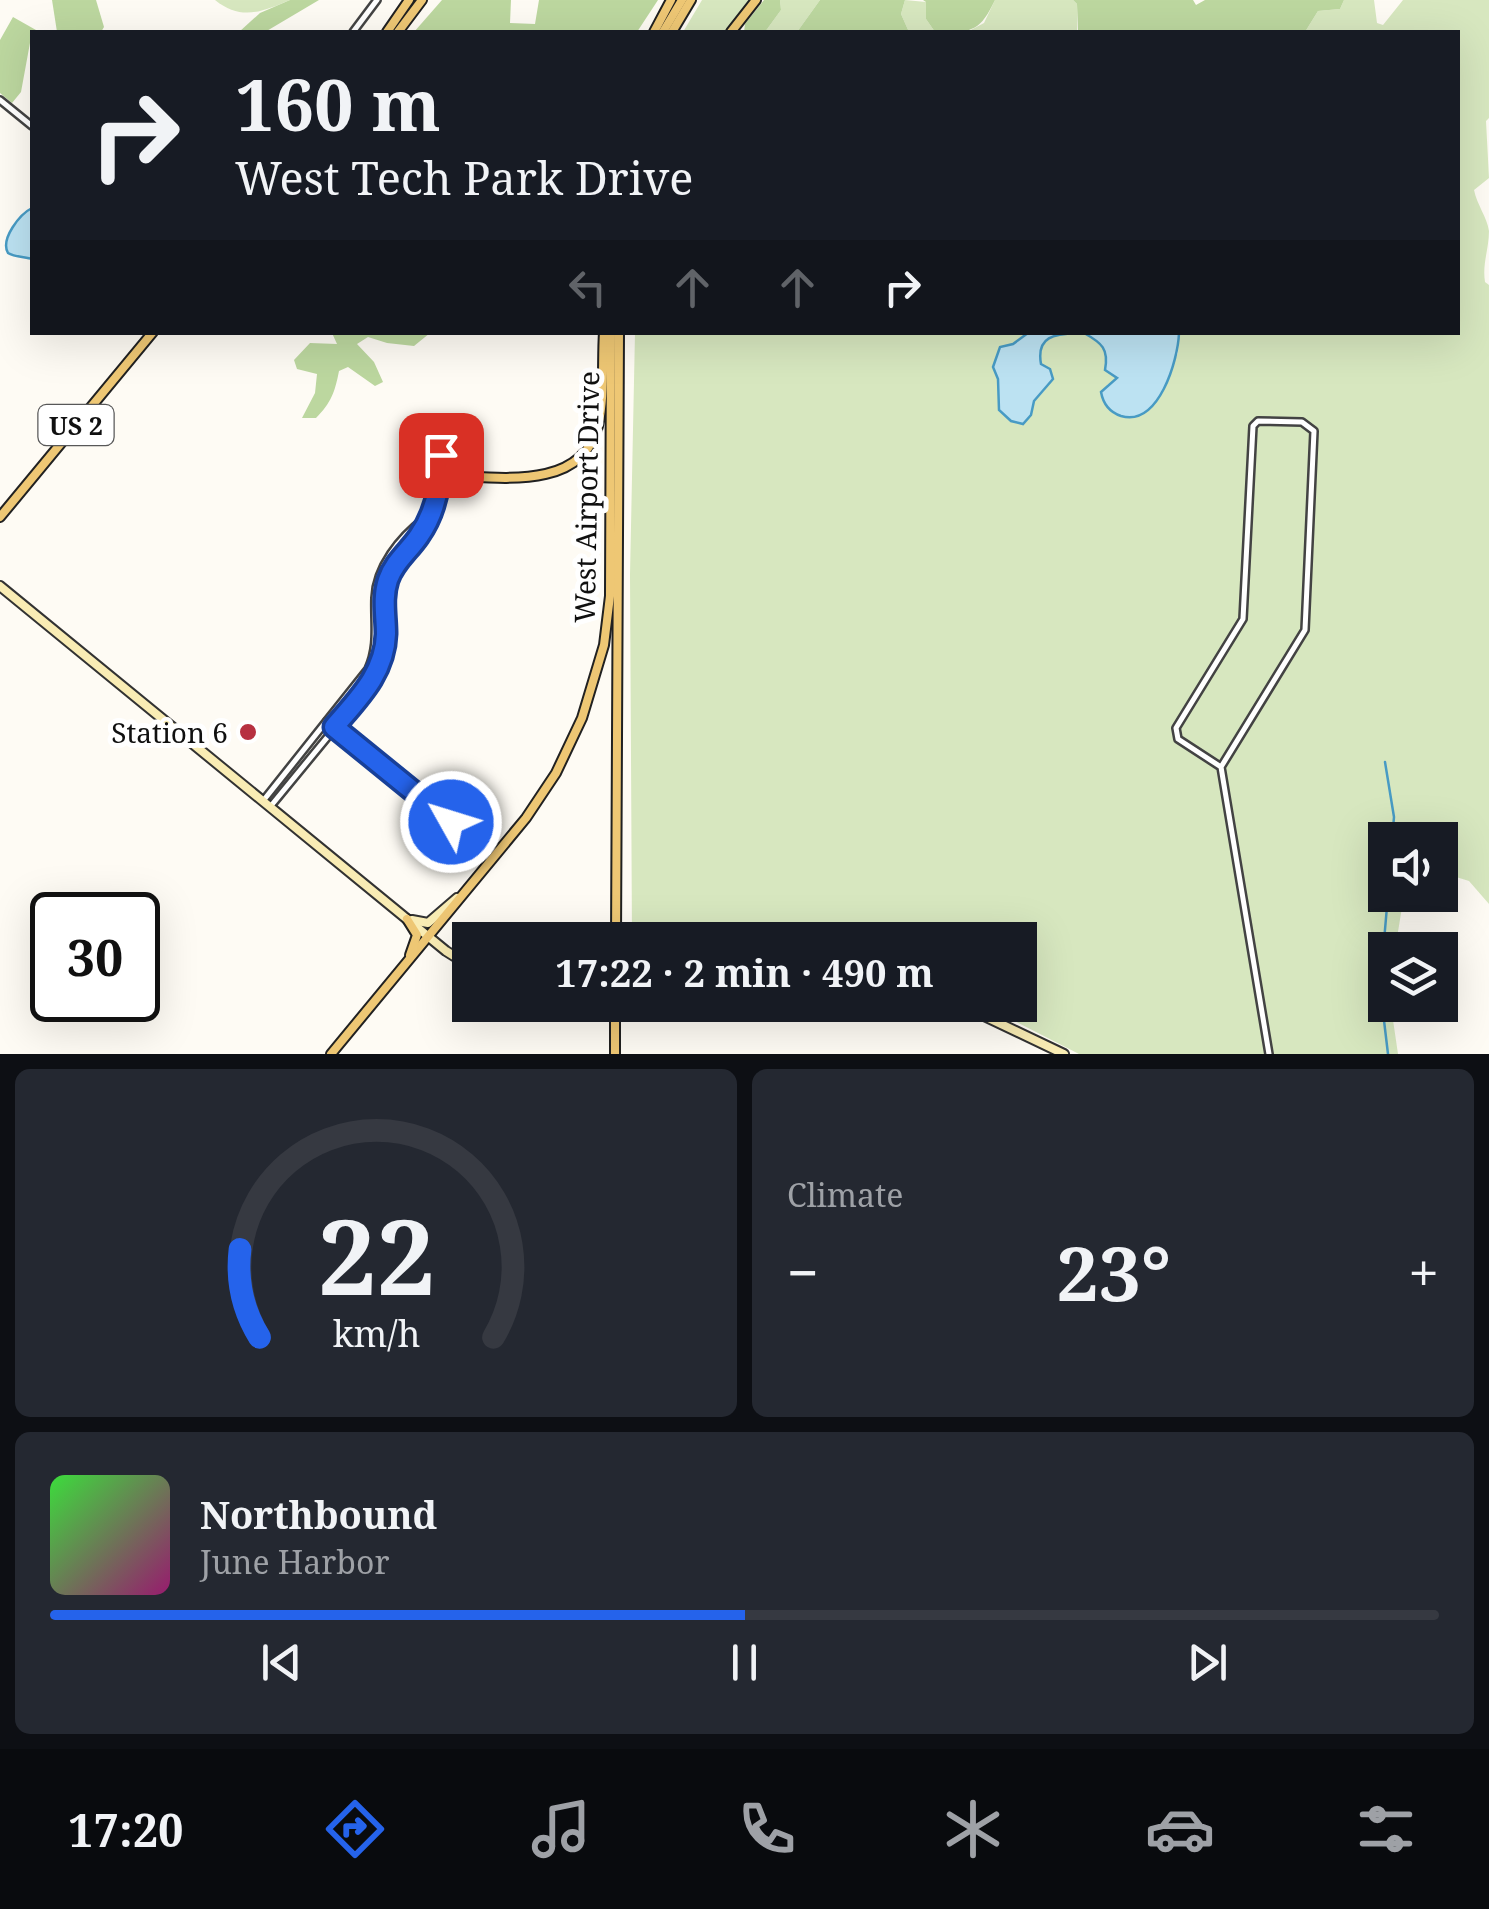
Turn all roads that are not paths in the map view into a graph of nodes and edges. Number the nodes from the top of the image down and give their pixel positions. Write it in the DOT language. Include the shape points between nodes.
graph roads {
  1 [pos="376,0"];
  2 [pos="409,0"];
  3 [pos="422,0"];
  4 [pos="671,0"];
  5 [pos="682,0"];
  6 [pos="691,0"];
  7 [pos="756,0"];
  8 [pos="354,30"];
  9 [pos="388,30"];
  10 [pos="400,30"];
  11 [pos="655,30"];
  12 [pos="664,30"];
  13 [pos="673,30"];
  14 [pos="733,30"];
  15 [pos="0,100"];
  16 [pos="30,124"];
  17 [pos="151,335"];
  18 [pos="604,335"];
  19 [pos="611,335"];
  20 [pos="622,335"];
  21 [pos="442,435"];
  22 [pos="441,475"];
  23 [pos="0,517"];
  24 [pos="427,518"];
  25 [pos="379,576"];
  26 [pos="388,580"];
  27 [pos="0,586"];
  28 [pos="373,656"];
  29 [pos="382,659"];
  30 [pos="328,721"];
  31 [pos="334,727"];
  32 [pos="1220,767"];
  33 [pos="266,804"];
  34 [pos="451,822"];
  35 [pos="467,891"];
  36 [pos="408,919"];
  37 [pos="616,922"];
  38 [pos="429,936"];
  39 [pos="452,953"];
  40 [pos="407,963"];
  41 [pos="615,1022"];
  42 [pos="997,1022"];
  43 [pos="332,1054"];
  44 [pos="615,1054"];
  45 [pos="1064,1054"];
  46 [pos="1268,1054"];
  1 -- 8 [label="street"];
  2 -- 9 [label="main road"];
  3 -- 10 [label="main road"];
  4 -- 11 [label="main road"];
  5 -- 12 [label="main road"];
  6 -- 13 [label="main road"];
  7 -- 14 [label="main road"];
  15 -- 16 [label="street"];
  17 -- 23 [label="main road, US 2"];
  18 -- 22 [label="main road" via="599,424 590,446 567,468 534,477"];
  19 -- 35 [label="main road, West Airport Drive" via="611,585 596,678 572,743 542,796"];
  20 -- 37 [label="main road, West Airport Drive"];
  21 -- 22 [label="street"];
  22 -- 24 [label="street"];
  24 -- 25 [label="street"];
  24 -- 26 [label="street"];
  25 -- 26 [label="street"];
  25 -- 28 [label="street"];
  26 -- 29 [label="street"];
  27 -- 33 [label="main road"];
  28 -- 29 [label="street"];
  28 -- 30 [label="street"];
  29 -- 31 [label="street"];
  30 -- 31 [label="street"];
  30 -- 33 [label="street"];
  31 -- 33 [label="street"];
  31 -- 34 [label="street"];
  32 -- 32 [label="street" via="1305,630 1314,431 1302,422 1253,426 1243,619 1176,728 1178,738"];
  32 -- 46 [label="street"];
  33 -- 36 [label="main road"];
  35 -- 36 [label="main road" via="428,923"];
  35 -- 38 [label="main road, West Airport Drive"];
  36 -- 38 [label="main road"];
  36 -- 40 [label="main road" via="417,938"];
  38 -- 39 [label="main road"];
  38 -- 40 [label="main road, West Airport Drive"];
  40 -- 43 [label="main road, West Airport Drive"];
  41 -- 44 [label="main road"];
  42 -- 45 [label="main road"];
}
